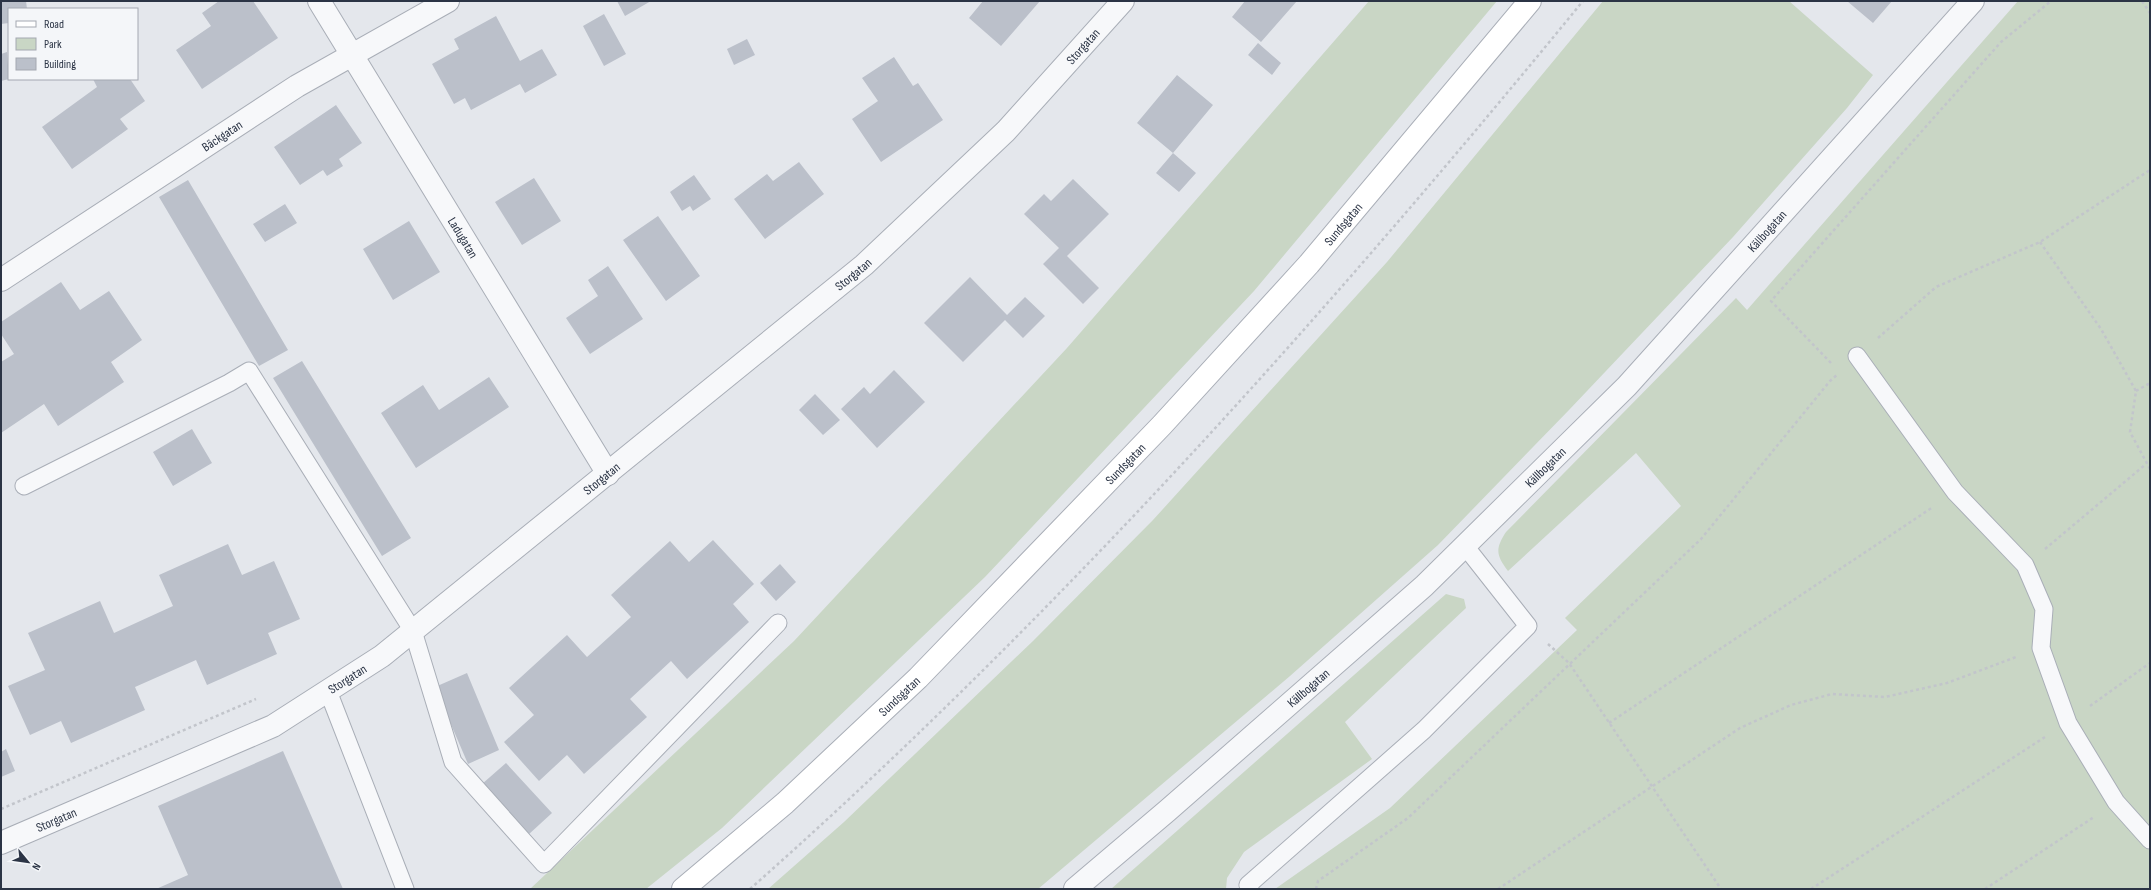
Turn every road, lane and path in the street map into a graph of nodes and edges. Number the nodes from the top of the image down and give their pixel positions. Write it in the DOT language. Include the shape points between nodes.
graph roads {
  1 [pos="319,1"];
  2 [pos="448,1"];
  3 [pos="1123,1"];
  4 [pos="1530,1"];
  5 [pos="1583,1"];
  6 [pos="1973,1"];
  7 [pos="2051,1"];
  8 [pos="2142,1"];
  9 [pos="2150,12"];
  10 [pos="351,56"];
  11 [pos="2150,170"];
  12 [pos="2040,242"];
  13 [pos="1,280"];
  14 [pos="1858,356"];
  15 [pos="1840,372"];
  16 [pos="2150,383"];
  17 [pos="2136,391"];
  18 [pos="2146,464"];
  19 [pos="2150,469"];
  20 [pos="608,474"];
  21 [pos="24,486"];
  22 [pos="1956,492"];
  23 [pos="1465,546"];
  24 [pos="2025,565"];
  25 [pos="778,623"];
  26 [pos="1528,626"];
  27 [pos="413,631"];
  28 [pos="2041,648"];
  29 [pos="1569,663"];
  30 [pos="2150,663"];
  31 [pos="328,691"];
  32 [pos="262,697"];
  33 [pos="1609,723"];
  34 [pos="2068,723"];
  35 [pos="1652,786"];
  36 [pos="2116,802"];
  37 [pos="1,809"];
  38 [pos="2150,840"];
  39 [pos="1,843"];
  40 [pos="405,889"];
  41 [pos="682,889"];
  42 [pos="750,889"];
  43 [pos="1075,889"];
  44 [pos="1250,889"];
  45 [pos="1316,889"];
  46 [pos="1498,889"];
  47 [pos="1721,889"];
  48 [pos="1811,889"];
  49 [pos="1984,889"];
  1 -- 10 [label="street, Ladugatan"];
  2 -- 10 [label="street, Bäckgatan"];
  3 -- 20 [label="street, Storgatan" via="1006,130 864,265"];
  4 -- 41 [label="main road, Sundsgatan" via="1309,264 1157,431 918,678 785,803"];
  5 -- 42 [label="path" via="1390,233 1206,438 981,672"];
  6 -- 23 [label="street, Källbogatan" via="1627,386"];
  7 -- 15 [label="path" via="2001,42 1770,302"];
  8 -- 9 [label="path"];
  10 -- 13 [label="street, Bäckgatan" via="297,86"];
  10 -- 20 [label="street, Ladugatan"];
  11 -- 12 [label="path"];
  12 -- 14 [label="path" via="1936,286"];
  12 -- 17 [label="path" via="2100,329"];
  14 -- 15 [label="path"];
  14 -- 22 [label="lane"];
  15 -- 29 [label="path" via="1701,540"];
  16 -- 17 [label="path"];
  17 -- 18 [label="path" via="2130,432"];
  18 -- 19 [label="path"];
  18 -- 24 [label="path"];
  20 -- 27 [label="street, Storgatan"];
  21 -- 27 [label="lane" via="249,371"];
  22 -- 24 [label="lane"];
  22 -- 33 [label="path"];
  23 -- 26 [label="lane"];
  23 -- 43 [label="street, Källbogatan" via="1424,586"];
  24 -- 28 [label="lane" via="2044,609"];
  25 -- 27 [label="lane" via="544,864 453,762"];
  26 -- 29 [label="path"];
  26 -- 44 [label="lane" via="1424,730 1248,885"];
  27 -- 31 [label="street, Storgatan" via="382,656"];
  28 -- 34 [label="lane"];
  28 -- 35 [label="path" via="1946,683 1885,697 1832,694 1791,705 1740,728"];
  29 -- 33 [label="path"];
  29 -- 45 [label="path" via="1408,818 1318,881"];
  30 -- 34 [label="path"];
  31 -- 39 [label="street, Storgatan" via="273,726"];
  31 -- 40 [label="lane"];
  32 -- 37 [label="path"];
  33 -- 35 [label="path"];
  34 -- 36 [label="lane"];
  34 -- 48 [label="path"];
  35 -- 46 [label="path"];
  35 -- 47 [label="path"];
  36 -- 38 [label="lane"];
  36 -- 49 [label="path"];
}
